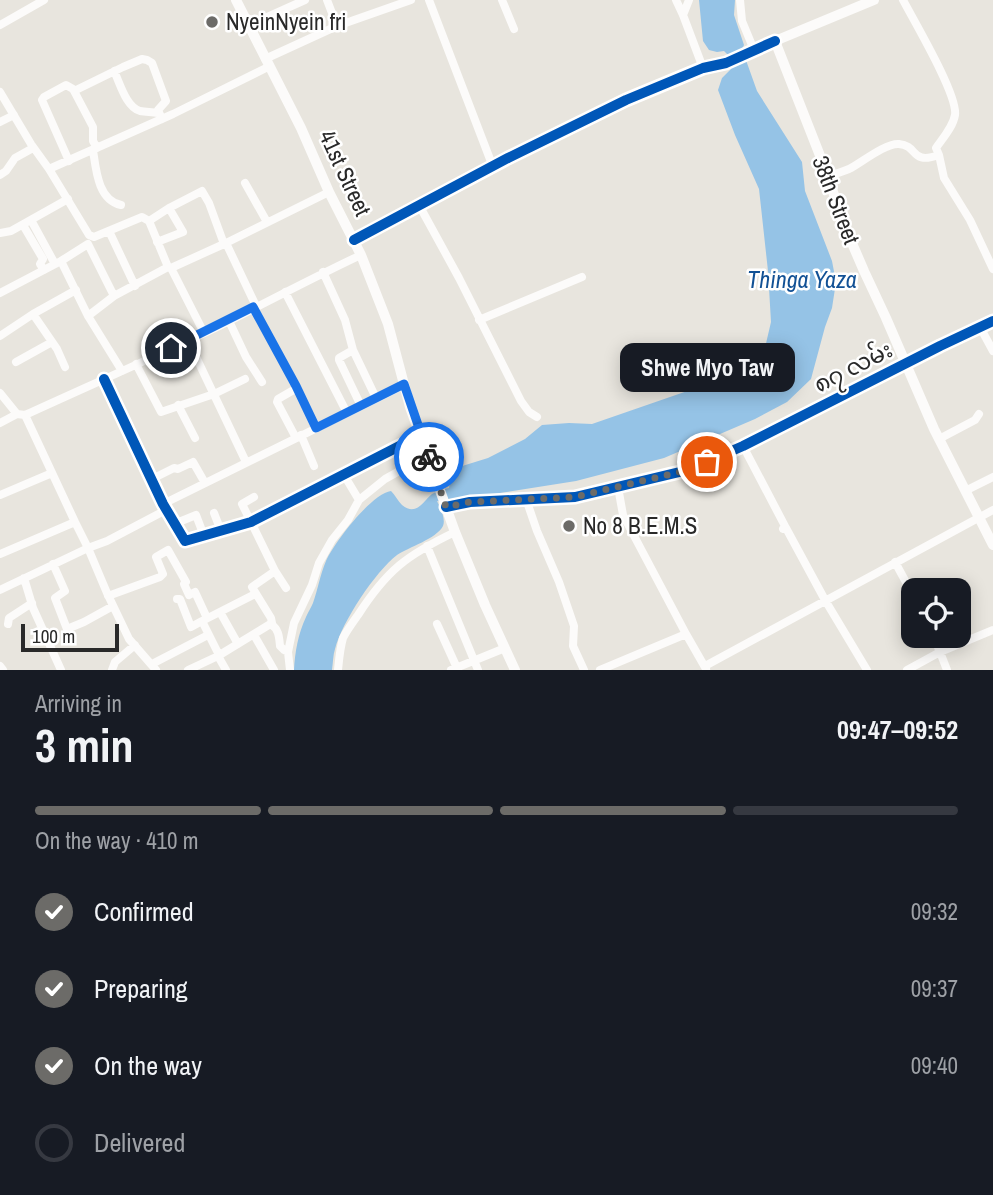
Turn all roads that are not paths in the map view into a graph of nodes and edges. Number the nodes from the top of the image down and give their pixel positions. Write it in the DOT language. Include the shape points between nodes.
graph roads {
  1 [pos="44,0"];
  2 [pos="236,0"];
  3 [pos="305,0"];
  4 [pos="327,0"];
  5 [pos="411,0"];
  6 [pos="429,0"];
  7 [pos="502,0"];
  8 [pos="676,0"];
  9 [pos="689,0"];
  10 [pos="740,0"];
  11 [pos="874,0"];
  12 [pos="904,0"];
  13 [pos="683,15"];
  14 [pos="0,24"];
  15 [pos="249,25"];
  16 [pos="337,26"];
  17 [pos="514,29"];
  18 [pos="775,41"];
  19 [pos="751,51"];
  20 [pos="268,63"];
  21 [pos="703,68"];
  22 [pos="114,71"];
  23 [pos="74,91"];
  24 [pos="0,92"];
  25 [pos="14,115"];
  26 [pos="160,116"];
  27 [pos="0,122"];
  28 [pos="33,148"];
  29 [pos="95,149"];
  30 [pos="939,155"];
  31 [pos="69,161"];
  32 [pos="492,167"];
  33 [pos="49,169"];
  34 [pos="0,175"];
  35 [pos="828,176"];
  36 [pos="245,183"];
  37 [pos="329,192"];
  38 [pos="68,199"];
  39 [pos="121,205"];
  40 [pos="419,205"];
  41 [pos="169,208"];
  42 [pos="32,220"];
  43 [pos="149,221"];
  44 [pos="267,222"];
  45 [pos="0,225"];
  46 [pos="23,225"];
  47 [pos="109,231"];
  48 [pos="4,233"];
  49 [pos="354,240"];
  50 [pos="90,241"];
  51 [pos="158,242"];
  52 [pos="225,243"];
  53 [pos="361,255"];
  54 [pos="58,262"];
  55 [pos="169,268"];
  56 [pos="44,270"];
  57 [pos="993,270"];
  58 [pos="323,272"];
  59 [pos="583,277"];
  60 [pos="135,286"];
  61 [pos="76,290"];
  62 [pos="285,292"];
  63 [pos="0,293"];
  64 [pos="114,296"];
  65 [pos="255,307"];
  66 [pos="33,314"];
  67 [pos="88,316"];
  68 [pos="479,320"];
  69 [pos="229,321"];
  70 [pos="993,321"];
  71 [pos="980,327"];
  72 [pos="204,333"];
  73 [pos="0,336"];
  74 [pos="188,340"];
  75 [pos="52,342"];
  76 [pos="353,350"];
  77 [pos="993,351"];
  78 [pos="16,362"];
  79 [pos="906,363"];
  80 [pos="136,364"];
  81 [pos="65,367"];
  82 [pos="122,371"];
  83 [pos="104,379"];
  84 [pos="245,379"];
  85 [pos="262,382"];
  86 [pos="404,384"];
  87 [pos="298,388"];
  88 [pos="0,393"];
  89 [pos="214,394"];
  90 [pos="376,398"];
  91 [pos="178,405"];
  92 [pos="361,406"];
  93 [pos="347,413"];
  94 [pos="21,414"];
  95 [pos="979,414"];
  96 [pos="537,417"];
  97 [pos="0,423"];
  98 [pos="316,428"];
  99 [pos="421,435"];
  100 [pos="298,437"];
  101 [pos="195,438"];
  102 [pos="939,439"];
  103 [pos="743,446"];
  104 [pos="428,455"];
  105 [pos="246,462"];
  106 [pos="314,466"];
  107 [pos="52,473"];
  108 [pos="344,475"];
  109 [pos="993,477"];
  110 [pos="152,479"];
  111 [pos="205,483"];
  112 [pos="618,487"];
  113 [pos="965,491"];
  114 [pos="0,495"];
  115 [pos="254,497"];
  116 [pos="526,499"];
  117 [pos="359,500"];
  118 [pos="446,506"];
  119 [pos="165,507"];
  120 [pos="993,510"];
  121 [pos="214,513"];
  122 [pos="978,517"];
  123 [pos="75,522"];
  124 [pos="251,522"];
  125 [pos="174,524"];
  126 [pos="221,531"];
  127 [pos="455,533"];
  128 [pos="204,536"];
  129 [pos="993,545"];
  130 [pos="427,546"];
  131 [pos="88,548"];
  132 [pos="0,554"];
  133 [pos="895,562"];
  134 [pos="53,564"];
  135 [pos="275,571"];
  136 [pos="24,578"];
  137 [pos="904,578"];
  138 [pos="286,588"];
  139 [pos="0,590"];
  140 [pos="255,594"];
  141 [pos="108,596"];
  142 [pos="177,599"];
  143 [pos="825,600"];
  144 [pos="32,603"];
  145 [pos="113,606"];
  146 [pos="220,612"];
  147 [pos="204,620"];
  148 [pos="271,624"];
  149 [pos="437,624"];
  150 [pos="8,625"];
  151 [pos="993,629"];
  152 [pos="685,634"];
  153 [pos="208,635"];
  154 [pos="254,635"];
  155 [pos="238,644"];
  156 [pos="135,645"];
  157 [pos="505,648"];
  158 [pos="938,648"];
  159 [pos="288,652"];
  160 [pos="940,652"];
  161 [pos="218,656"];
  162 [pos="474,661"];
  163 [pos="0,666"];
  164 [pos="922,666"];
  165 [pos="154,667"];
  166 [pos="706,668"];
  167 [pos="457,669"];
  168 [pos="3,670"];
  169 [pos="61,670"];
  170 [pos="112,670"];
  171 [pos="188,670"];
  172 [pos="225,670"];
  173 [pos="274,670"];
  174 [pos="290,670"];
  175 [pos="338,670"];
  176 [pos="478,670"];
  177 [pos="513,670"];
  178 [pos="584,670"];
  179 [pos="600,670"];
  180 [pos="867,670"];
  181 [pos="907,670"];
  182 [pos="947,670"];
  1 -- 14 [label="street"];
  2 -- 15 [label="main road, 41st Street"];
  3 -- 15 [label="street"];
  4 -- 16 [label="street"];
  5 -- 16 [label="street"];
  6 -- 32 [label="street"];
  7 -- 17 [label="street"];
  8 -- 13 [label="street"];
  9 -- 13 [label="street"];
  10 -- 19 [label="street"];
  11 -- 18 [label="main road"];
  12 -- 30 [label="street" via="954,106 953,121 936,148"];
  13 -- 21 [label="street"];
  15 -- 20 [label="main road, 41st Street"];
  16 -- 20 [label="street"];
  18 -- 19 [label="street"];
  18 -- 35 [label="main road, 38th Street"];
  19 -- 21 [label="street"];
  20 -- 26 [label="street"];
  20 -- 37 [label="main road, 41st Street"];
  21 -- 32 [label="street" via="626,100"];
  22 -- 23 [label="street"];
  22 -- 26 [label="street" via="135,109"];
  22 -- 26 [label="street" via="142,59 152,63 166,102 158,110"];
  23 -- 29 [label="street" via="93,127"];
  23 -- 31 [label="street" via="66,85 42,100"];
  24 -- 25 [label="street"];
  25 -- 27 [label="street"];
  25 -- 28 [label="street"];
  26 -- 29 [label="street"];
  28 -- 33 [label="street"];
  28 -- 34 [label="street" via="15,158"];
  29 -- 31 [label="street"];
  29 -- 39 [label="street" via="101,187"];
  30 -- 35 [label="street" via="922,159 896,144"];
  30 -- 57 [label="street" via="944,178"];
  31 -- 33 [label="street"];
  32 -- 40 [label="street"];
  33 -- 38 [label="street"];
  35 -- 79 [label="main road, 38th Street" via="842,220"];
  36 -- 44 [label="street"];
  37 -- 44 [label="street"];
  37 -- 49 [label="main road, 41st Street"];
  38 -- 42 [label="street"];
  38 -- 50 [label="street"];
  40 -- 49 [label="street"];
  40 -- 68 [label="street"];
  41 -- 43 [label="street"];
  41 -- 51 [label="street" via="183,232"];
  41 -- 52 [label="street" via="202,191"];
  42 -- 46 [label="street"];
  42 -- 54 [label="street"];
  43 -- 47 [label="street" via="142,217"];
  43 -- 51 [label="street"];
  44 -- 52 [label="street"];
  45 -- 48 [label="street"];
  46 -- 48 [label="street"];
  46 -- 56 [label="street" via="43,259"];
  47 -- 50 [label="street"];
  47 -- 60 [label="street"];
  49 -- 53 [label="main road, 41st Street"];
  50 -- 54 [label="street"];
  50 -- 64 [label="street"];
  51 -- 55 [label="street"];
  52 -- 55 [label="street"];
  52 -- 65 [label="street"];
  53 -- 58 [label="street"];
  53 -- 86 [label="main road, 41st Street" via="388,324"];
  54 -- 56 [label="street"];
  54 -- 61 [label="street"];
  55 -- 60 [label="street"];
  55 -- 72 [label="street"];
  56 -- 63 [label="street"];
  58 -- 62 [label="street"];
  58 -- 76 [label="street"];
  59 -- 68 [label="street"];
  60 -- 64 [label="street"];
  61 -- 66 [label="street"];
  61 -- 67 [label="street"];
  62 -- 65 [label="street"];
  62 -- 93 [label="street"];
  64 -- 67 [label="street"];
  65 -- 69 [label="street"];
  65 -- 87 [label="street"];
  66 -- 73 [label="street"];
  66 -- 75 [label="street"];
  67 -- 82 [label="street"];
  68 -- 96 [label="street" via="521,401"];
  69 -- 72 [label="street"];
  69 -- 85 [label="street"];
  70 -- 71 [label="street, ၈၇ လမ်း"];
  71 -- 77 [label="street"];
  71 -- 79 [label="street, ၈၇ လမ်း"];
  72 -- 74 [label="street"];
  74 -- 80 [label="street"];
  74 -- 89 [label="street"];
  75 -- 78 [label="street"];
  75 -- 81 [label="street"];
  76 -- 90 [label="street"];
  76 -- 92 [label="street" via="339,360"];
  79 -- 102 [label="main road, 38th Street"];
  79 -- 103 [label="street, ၈၇ လမ်း"];
  80 -- 82 [label="street"];
  80 -- 91 [label="street" via="160,412"];
  82 -- 83 [label="street"];
  83 -- 94 [label="street"];
  83 -- 110 [label="street"];
  84 -- 89 [label="street"];
  86 -- 90 [label="street"];
  86 -- 99 [label="main road, 41st Street"];
  87 -- 98 [label="street"];
  87 -- 100 [label="street" via="278,399"];
  88 -- 94 [label="street"];
  89 -- 91 [label="street"];
  89 -- 105 [label="street"];
  90 -- 92 [label="street"];
  91 -- 101 [label="street"];
  92 -- 93 [label="street"];
  93 -- 98 [label="street"];
  94 -- 97 [label="street"];
  94 -- 107 [label="street"];
  95 -- 102 [label="street"];
  98 -- 100 [label="street"];
  99 -- 104 [label="main road, 41st Street"];
  99 -- 108 [label="street"];
  100 -- 105 [label="street"];
  100 -- 106 [label="street"];
  102 -- 113 [label="main road, 38th Street"];
  103 -- 112 [label="street, ၈၇ လမ်း" via="688,470"];
  103 -- 143 [label="street" via="783,529"];
  104 -- 117 [label="street"];
  104 -- 118 [label="main road, 41st Street"];
  105 -- 111 [label="street"];
  107 -- 114 [label="street"];
  107 -- 123 [label="street"];
  108 -- 117 [label="street"];
  108 -- 124 [label="street"];
  109 -- 113 [label="street"];
  110 -- 111 [label="street" via="193,462"];
  110 -- 119 [label="street"];
  111 -- 119 [label="street"];
  112 -- 116 [label="street, ၈၇ လမ်း" via="575,497"];
  112 -- 152 [label="street" via="623,515"];
  113 -- 122 [label="main road, 38th Street"];
  115 -- 124 [label="street" via="242,504"];
  116 -- 118 [label="street, ၈၇ လမ်း"];
  116 -- 178 [label="street" via="574,626 572,642"];
  117 -- 159 [label="street" via="319,563 294,624"];
  118 -- 127 [label="main road, 41st Street"];
  119 -- 125 [label="street"];
  119 -- 131 [label="street"];
  120 -- 122 [label="street"];
  121 -- 126 [label="street"];
  122 -- 129 [label="main road, 38th Street"];
  122 -- 133 [label="street"];
  123 -- 131 [label="street"];
  123 -- 132 [label="street"];
  124 -- 126 [label="street"];
  124 -- 135 [label="street"];
  125 -- 128 [label="street" via="185,541"];
  125 -- 128 [label="street" via="197,515"];
  126 -- 128 [label="street"];
  127 -- 130 [label="street"];
  127 -- 157 [label="main road, 41st Street"];
  130 -- 162 [label="street"];
  130 -- 175 [label="street" via="392,571 373,592 344,637"];
  131 -- 134 [label="street"];
  131 -- 141 [label="street"];
  133 -- 137 [label="street"];
  133 -- 143 [label="street"];
  134 -- 136 [label="street"];
  134 -- 145 [label="street" via="65,591 55,599 67,629"];
  135 -- 138 [label="street"];
  135 -- 140 [label="street" via="252,587"];
  136 -- 139 [label="street"];
  136 -- 144 [label="street"];
  140 -- 146 [label="street"];
  140 -- 148 [label="street"];
  141 -- 145 [label="street"];
  141 -- 147 [label="street" via="160,577 163,574 156,556 168,550 188,595 195,592"];
  142 -- 147 [label="street" via="191,627"];
  143 -- 166 [label="street"];
  143 -- 180 [label="street"];
  144 -- 150 [label="street" via="11,616"];
  144 -- 169 [label="street"];
  145 -- 156 [label="street"];
  146 -- 147 [label="street"];
  146 -- 155 [label="street"];
  147 -- 153 [label="street"];
  148 -- 154 [label="street"];
  148 -- 159 [label="street" via="280,646"];
  149 -- 167 [label="street"];
  151 -- 160 [label="street"];
  152 -- 166 [label="street"];
  152 -- 179 [label="street"];
  153 -- 161 [label="street"];
  153 -- 165 [label="street"];
  154 -- 155 [label="street"];
  154 -- 173 [label="street"];
  155 -- 161 [label="street"];
  156 -- 165 [label="street"];
  156 -- 170 [label="street"];
  157 -- 162 [label="street"];
  157 -- 177 [label="main road, 41st Street"];
  158 -- 160 [label="street"];
  159 -- 174 [label="street"];
  160 -- 164 [label="street"];
  160 -- 182 [label="street"];
  161 -- 171 [label="street"];
  161 -- 172 [label="street"];
  162 -- 167 [label="street"];
  162 -- 176 [label="street"];
  163 -- 168 [label="street"];
  164 -- 181 [label="street"];
}
